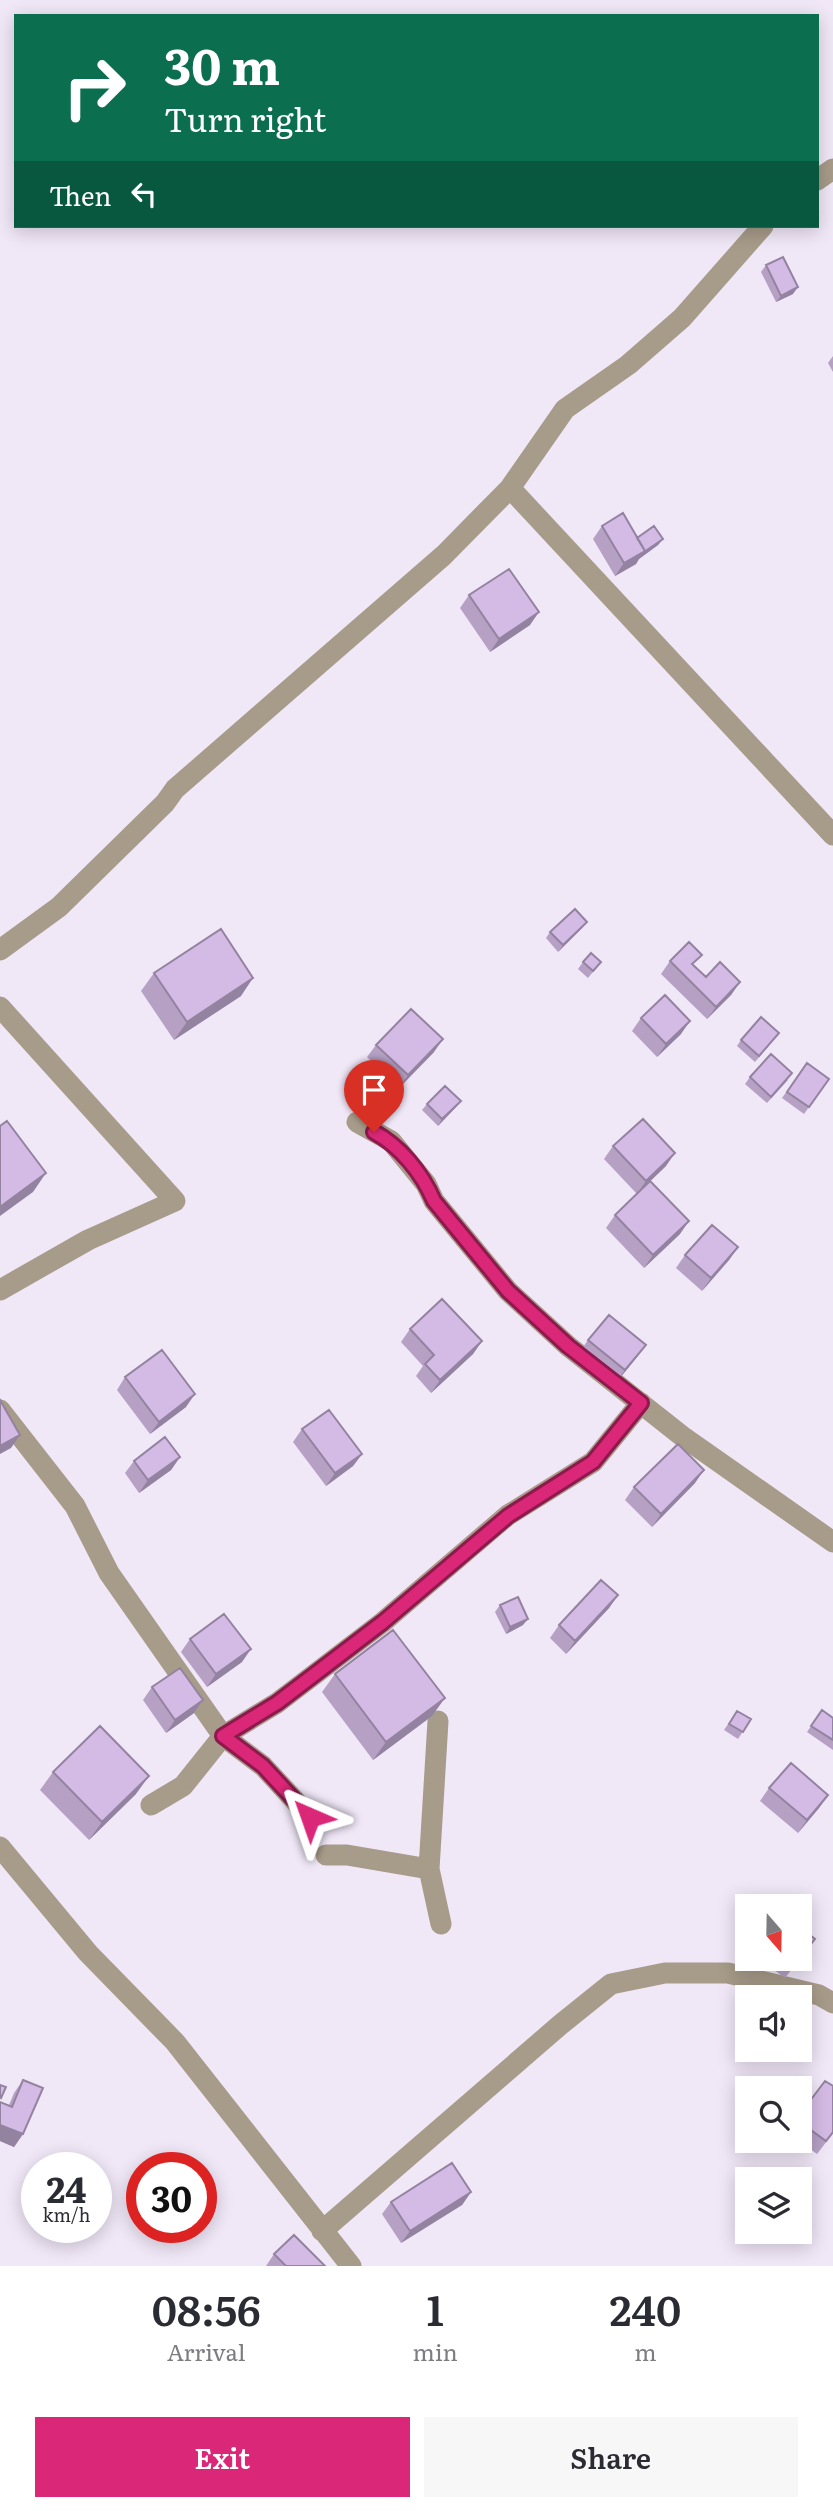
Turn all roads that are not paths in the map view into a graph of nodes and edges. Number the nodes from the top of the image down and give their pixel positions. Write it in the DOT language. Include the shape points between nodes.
graph roads {
  1 [pos="761,228"];
  2 [pos="510,488"];
  3 [pos="833,835"];
  4 [pos="0,950"];
  5 [pos="0,1007"];
  6 [pos="357,1122"];
  7 [pos="0,1290"];
  8 [pos="641,1403"];
  9 [pos="0,1410"];
  10 [pos="833,1542"];
  11 [pos="438,1721"];
  12 [pos="223,1736"];
  13 [pos="151,1805"];
  14 [pos="310,1817"];
  15 [pos="0,1847"];
  16 [pos="326,1855"];
  17 [pos="429,1869"];
  18 [pos="442,1924"];
  19 [pos="833,2003"];
  20 [pos="322,2231"];
  21 [pos="351,2266"];
  1 -- 2 [label="street" via="682,318 628,365 565,409"];
  2 -- 3 [label="street"];
  2 -- 4 [label="street" via="444,555 175,789 59,907"];
  5 -- 7 [label="street" via="175,1200 88,1240"];
  6 -- 8 [label="street" via="391,1141 508,1291"];
  8 -- 10 [label="street"];
  8 -- 12 [label="street" via="593,1462 508,1516 383,1622 277,1703"];
  9 -- 12 [label="street" via="75,1506 109,1573"];
  11 -- 17 [label="street"];
  12 -- 13 [label="street" via="183,1786"];
  12 -- 14 [label="street" via="263,1766"];
  15 -- 20 [label="street" via="88,1953 176,2042"];
  16 -- 17 [label="street"];
  17 -- 18 [label="street"];
  19 -- 20 [label="street" via="728,1973 665,1973 611,1984"];
  20 -- 21 [label="street"];
}
